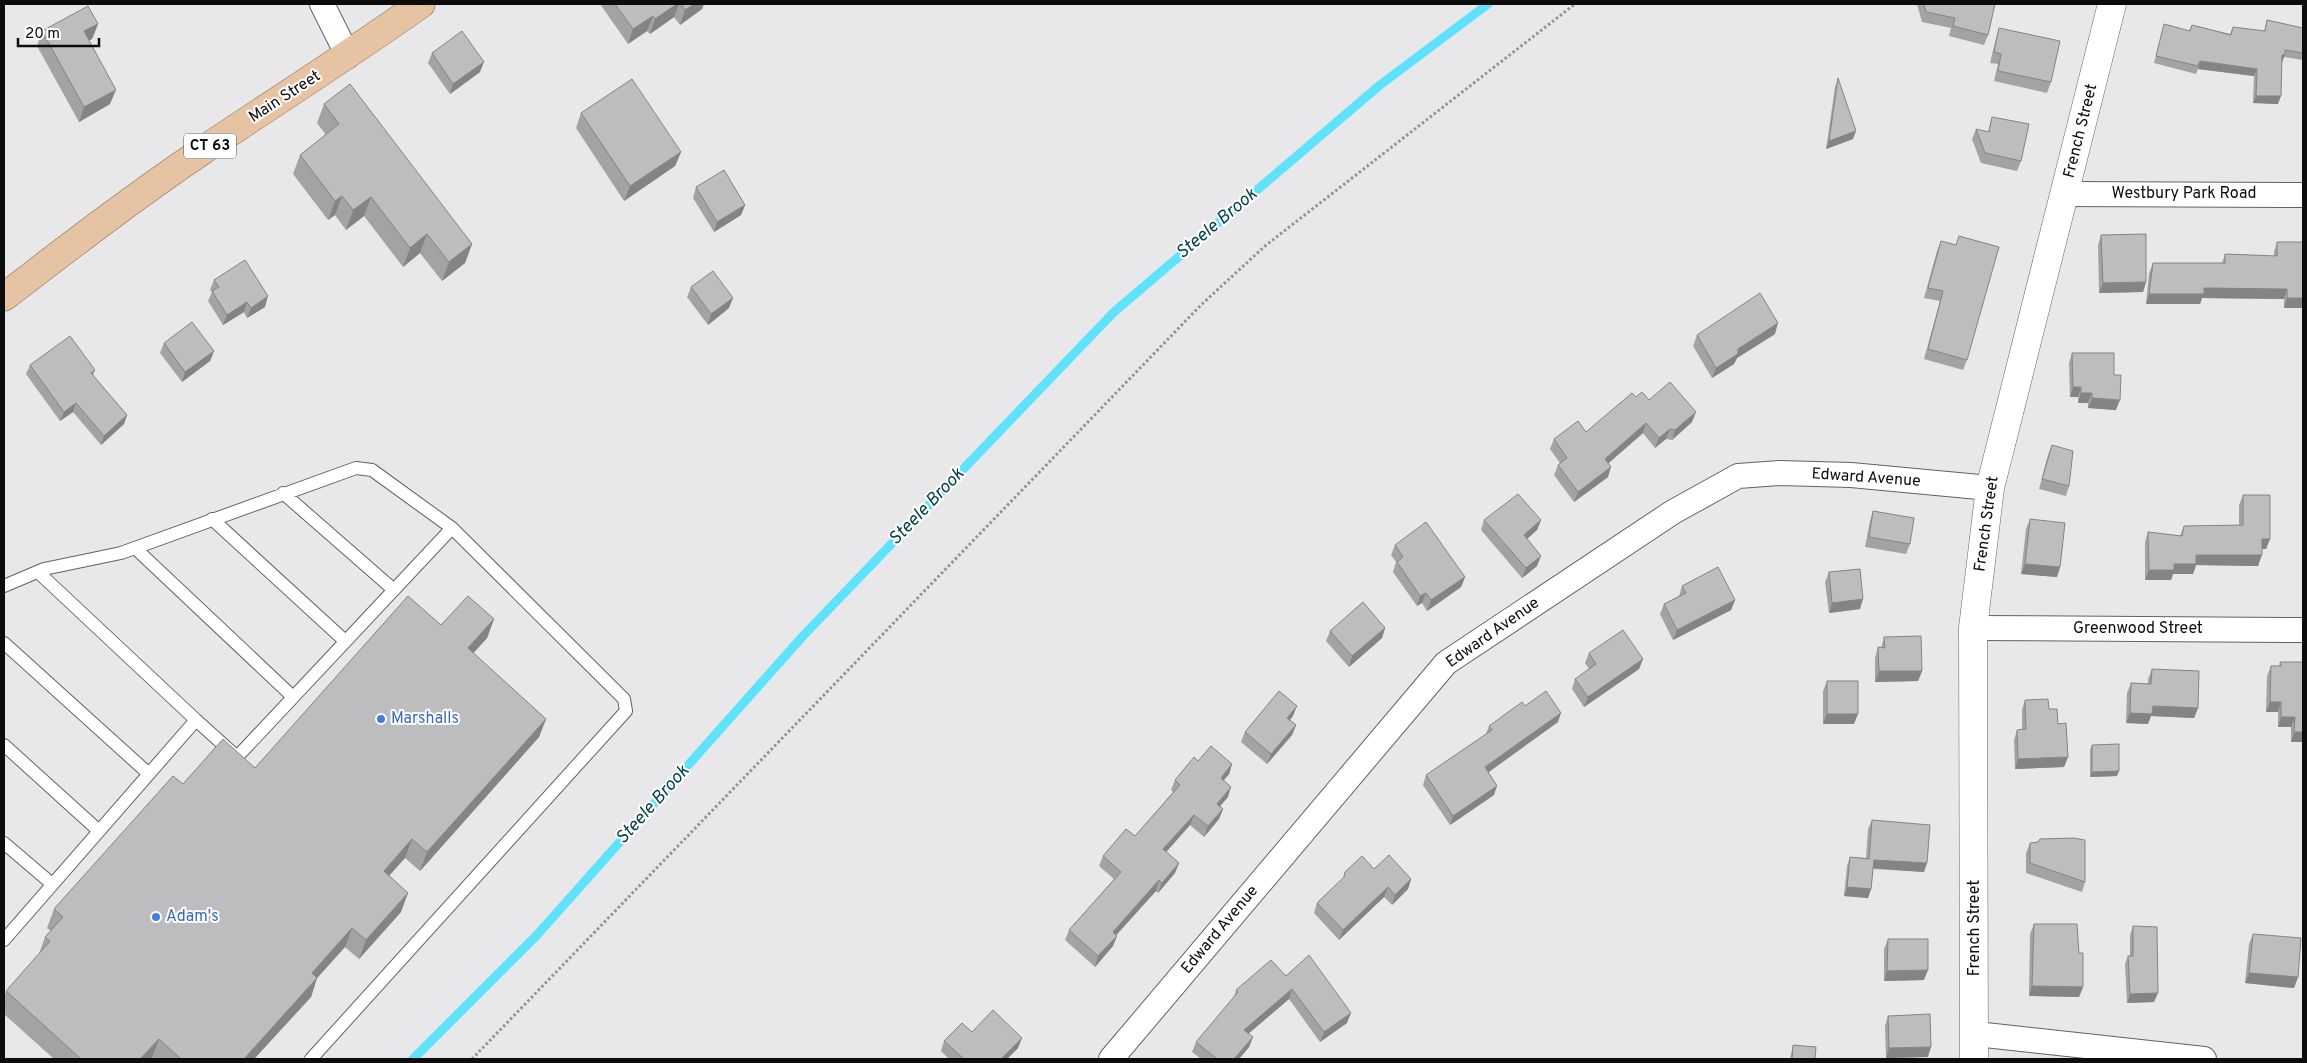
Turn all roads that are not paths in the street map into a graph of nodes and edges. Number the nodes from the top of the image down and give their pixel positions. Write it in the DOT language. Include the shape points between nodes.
graph roads {
  1 [pos="322,4"];
  2 [pos="421,4"];
  3 [pos="2112,4"];
  4 [pos="348,56"];
  5 [pos="2065,194"];
  6 [pos="2303,194"];
  7 [pos="4,297"];
  8 [pos="1990,488"];
  9 [pos="282,493"];
  10 [pos="212,519"];
  11 [pos="452,528"];
  12 [pos="135,548"];
  13 [pos="38,572"];
  14 [pos="4,586"];
  15 [pos="394,590"];
  16 [pos="1973,628"];
  17 [pos="2303,630"];
  18 [pos="345,642"];
  19 [pos="4,643"];
  20 [pos="293,697"];
  21 [pos="196,720"];
  22 [pos="4,745"];
  23 [pos="149,774"];
  24 [pos="99,831"];
  25 [pos="4,843"];
  26 [pos="52,884"];
  27 [pos="4,940"];
  28 [pos="1975,1046"];
  29 [pos="311,1059"];
  30 [pos="1111,1059"];
  31 [pos="2204,1059"];
  1 -- 4 [label="street"];
  2 -- 4 [label="main road, Main Street / CT 63"];
  3 -- 5 [label="street, French Street"];
  4 -- 7 [label="main road, Main Street / CT 63" via="193,157"];
  5 -- 6 [label="street, Westbury Park Road"];
  5 -- 8 [label="street, French Street"];
  8 -- 16 [label="street, French Street"];
  8 -- 30 [label="street, Edward Avenue" via="1851,474 1746,475 1738,476 1673,512 1446,664"];
  9 -- 10 [label="lane"];
  9 -- 11 [label="lane" via="356,468 372,470"];
  9 -- 15 [label="lane"];
  10 -- 12 [label="lane"];
  10 -- 18 [label="lane"];
  11 -- 15 [label="lane"];
  11 -- 29 [label="lane" via="624,699 626,711"];
  12 -- 13 [label="lane"];
  12 -- 20 [label="lane"];
  13 -- 14 [label="lane"];
  13 -- 21 [label="lane"];
  15 -- 18 [label="lane"];
  16 -- 17 [label="street, Greenwood Street"];
  16 -- 28 [label="street, French Street"];
  18 -- 20 [label="lane"];
  19 -- 23 [label="lane"];
  20 -- 21 [label="lane" via="237,757"];
  21 -- 23 [label="lane"];
  22 -- 24 [label="lane"];
  23 -- 24 [label="lane"];
  24 -- 26 [label="lane"];
  25 -- 26 [label="lane"];
  26 -- 27 [label="lane"];
  28 -- 31 [label="street"];
}
